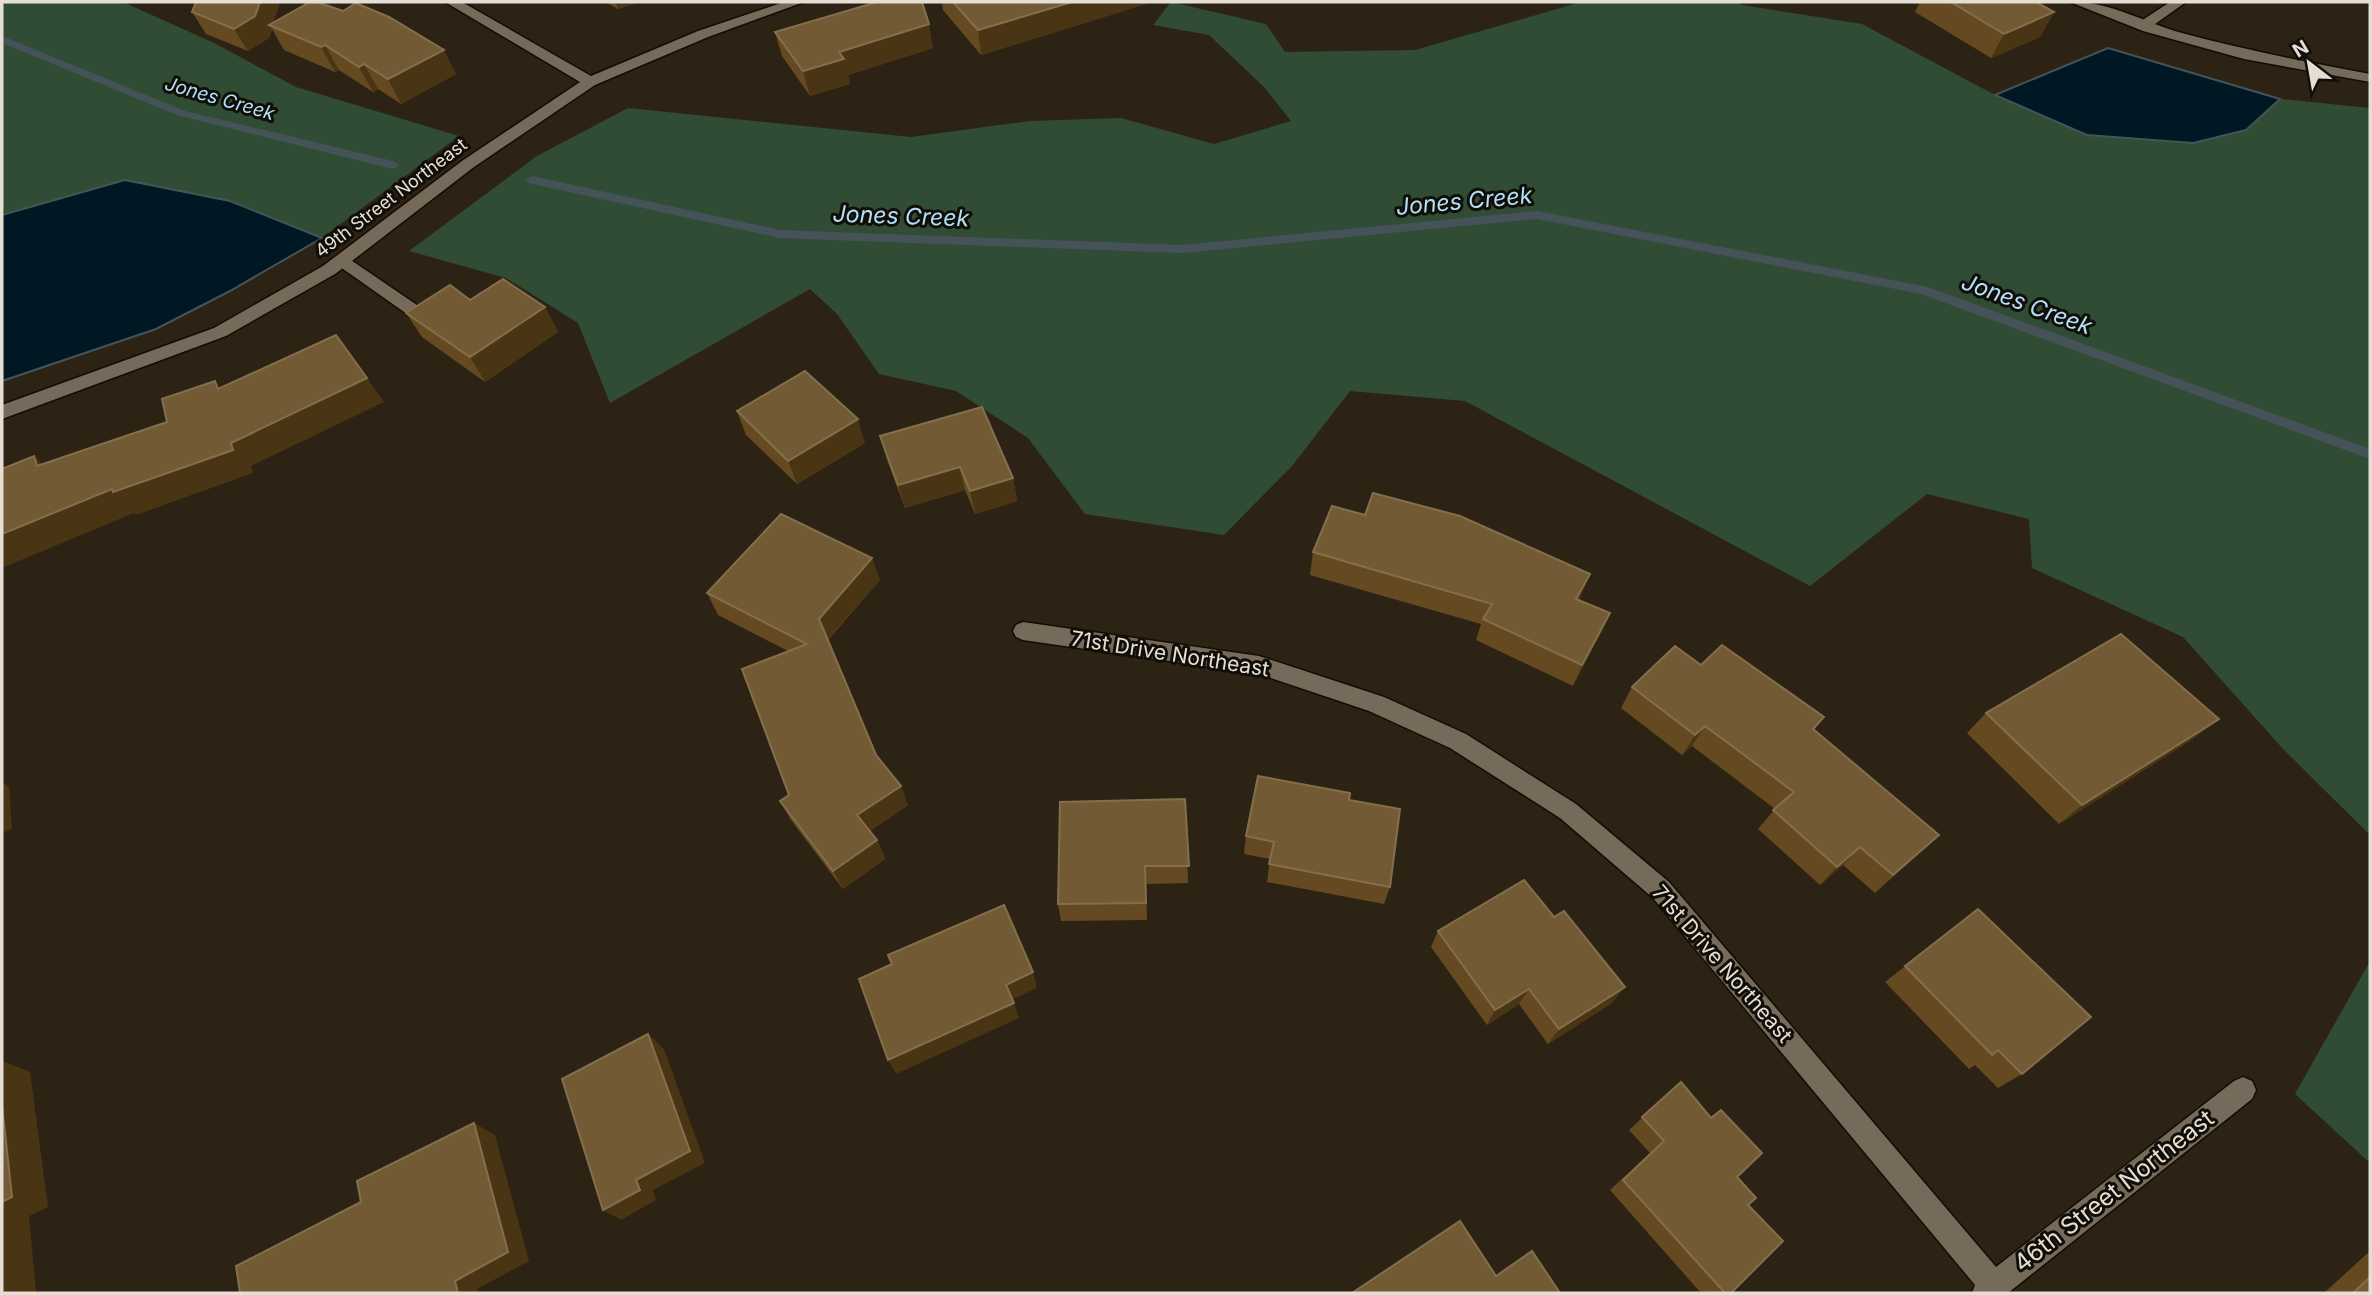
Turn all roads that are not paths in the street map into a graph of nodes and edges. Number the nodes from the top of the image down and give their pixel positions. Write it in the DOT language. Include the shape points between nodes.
graph roads {
  1 [pos="452,2"];
  2 [pos="797,2"];
  3 [pos="2077,2"];
  4 [pos="2179,2"];
  5 [pos="2143,26"];
  6 [pos="2370,78"];
  7 [pos="590,82"];
  8 [pos="342,260"];
  9 [pos="430,322"];
  10 [pos="2,412"];
  11 [pos="1023,631"];
  12 [pos="2243,1090"];
  13 [pos="1990,1290"];
  1 -- 7 [label="street"];
  2 -- 7 [label="street, 49th Street Northeast" via="703,34"];
  3 -- 5 [label="street"];
  4 -- 5 [label="street"];
  5 -- 6 [label="street" via="2249,56"];
  7 -- 8 [label="street, 49th Street Northeast" via="468,164"];
  8 -- 9 [label="street"];
  8 -- 10 [label="street, 49th Street Northeast" via="220,332"];
  11 -- 13 [label="street, 71st Drive Northeast" via="1259,665 1376,704 1458,741 1568,811 1661,890"];
  12 -- 13 [label="street, 46th Street Northeast"];
}
